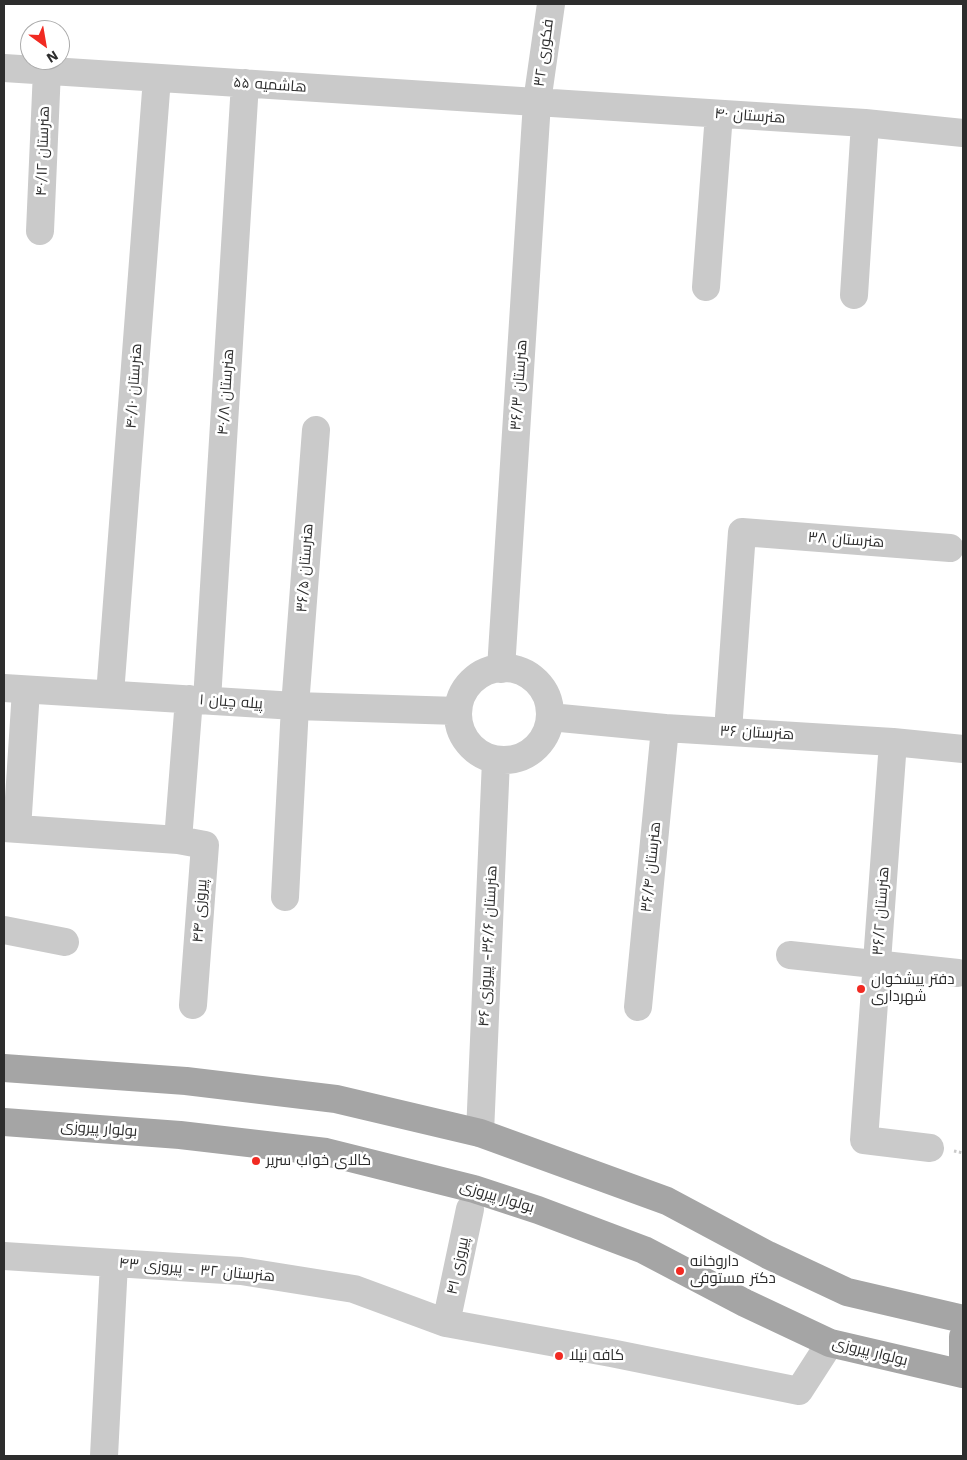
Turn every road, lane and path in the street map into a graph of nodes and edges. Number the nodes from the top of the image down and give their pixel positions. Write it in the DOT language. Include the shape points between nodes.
graph roads {
  1 [pos="551,4"];
  2 [pos="4,68"];
  3 [pos="20,69"];
  4 [pos="47,70"];
  5 [pos="157,78"];
  6 [pos="245,83"];
  7 [pos="537,102"];
  8 [pos="719,114"];
  9 [pos="865,123"];
  10 [pos="963,133"];
  11 [pos="40,231"];
  12 [pos="706,287"];
  13 [pos="854,295"];
  14 [pos="316,430"];
  15 [pos="950,548"];
  16 [pos="501,668"];
  17 [pos="15,689"];
  18 [pos="110,694"];
  19 [pos="198,700"];
  20 [pos="295,706"];
  21 [pos="458,711"];
  22 [pos="550,717"];
  23 [pos="665,728"];
  24 [pos="728,732"];
  25 [pos="893,742"];
  26 [pos="963,749"];
  27 [pos="496,760"];
  28 [pos="11,829"];
  29 [pos="178,840"];
  30 [pos="285,897"];
  31 [pos="4,930"];
  32 [pos="66,942"];
  33 [pos="790,955"];
  34 [pos="877,964"];
  35 [pos="958,973"];
  36 [pos="193,1005"];
  37 [pos="638,1007"];
  38 [pos="4,1068"];
  39 [pos="4,1122"];
  40 [pos="480,1132"];
  41 [pos="930,1148"];
  42 [pos="470,1209"];
  43 [pos="4,1256"];
  44 [pos="114,1263"];
  45 [pos="963,1319"];
  46 [pos="446,1323"];
  47 [pos="963,1337"];
  48 [pos="830,1343"];
  49 [pos="963,1361"];
  50 [pos="963,1374"];
  51 [pos="104,1456"];
  1 -- 7 [label="street, فکوری ۳۲"];
  2 -- 3 [label="street, هاشمیه ۵۵"];
  4 -- 5 [label="street, هاشمیه ۵۵"];
  4 -- 11 [label="street, هنرستان ۴۰/۱۲"];
  5 -- 6 [label="street, هاشمیه ۵۵"];
  5 -- 18 [label="street, هنرستان ۴۰/۱۰"];
  6 -- 7 [label="street, هاشمیه ۵۵"];
  6 -- 19 [label="street, هنرستان ۴۰/۸"];
  7 -- 8 [label="street, هنرستان ۴۰"];
  7 -- 16 [label="street, هنرستان ۳۶/۳"];
  8 -- 9 [label="street, هنرستان ۴۰"];
  8 -- 12 [label="street"];
  9 -- 10 [label="street, هنرستان ۴۰"];
  9 -- 13 [label="street"];
  14 -- 20 [label="street, هنرستان ۳۶/۵"];
  15 -- 24 [label="street, هنرستان ۳۸" via="742,532"];
  16 -- 21 [label="street" via="477,677 464,693"];
  16 -- 22 [label="street" via="517,670 542,688"];
  17 -- 18 [label="street, پیله چیان ۱"];
  17 -- 28 [label="street"];
  18 -- 19 [label="street, پیله چیان ۱"];
  19 -- 20 [label="street, پیله چیان ۱"];
  19 -- 29 [label="street, هنرستان ۴۰/۸"];
  20 -- 21 [label="street, پیله چیان ۱"];
  20 -- 30 [label="street, هنرستان ۳۶/۵"];
  21 -- 27 [label="street" via="459,725 472,748"];
  22 -- 23 [label="street, هنرستان ۳۶"];
  22 -- 27 [label="street" via="547,732 539,745 512,760"];
  23 -- 24 [label="street, هنرستان ۳۶"];
  23 -- 37 [label="street, هنرستان ۳۶/۴"];
  24 -- 25 [label="street, هنرستان ۳۶"];
  25 -- 26 [label="street, هنرستان ۳۶"];
  25 -- 34 [label="street, هنرستان ۳۶/۲"];
  27 -- 40 [label="street, هنرستان ۳۶/۶- پیروزی ۴۶"];
  28 -- 29 [label="street"];
  29 -- 36 [label="street, پیروزی ۴۴" via="205,845"];
  31 -- 32 [label="street"];
  33 -- 34 [label="street"];
  34 -- 35 [label="street"];
  34 -- 41 [label="street, هنرستان ۳۶/۲" via="864,1140"];
  38 -- 40 [label="main road" via="186,1081 336,1099"];
  39 -- 48 [label="main road, بولوار پیروزی" via="180,1135 326,1152 474,1189 644,1250"];
  40 -- 45 [label="main road" via="667,1201 768,1255 847,1292"];
  42 -- 46 [label="street, پیروزی ۴۱"];
  43 -- 44 [label="street, هنرستان ۳۲ - پیروزی ۴۳"];
  44 -- 46 [label="street, هنرستان ۳۲ - پیروزی ۴۳" via="241,1271 354,1289"];
  44 -- 51 [label="street"];
  46 -- 48 [label="street, هنرستان ۳۲ - پیروزی ۴۳" via="799,1391"];
  47 -- 49 [label="main road"];
  48 -- 50 [label="main road, بولوار پیروزی"];
}
